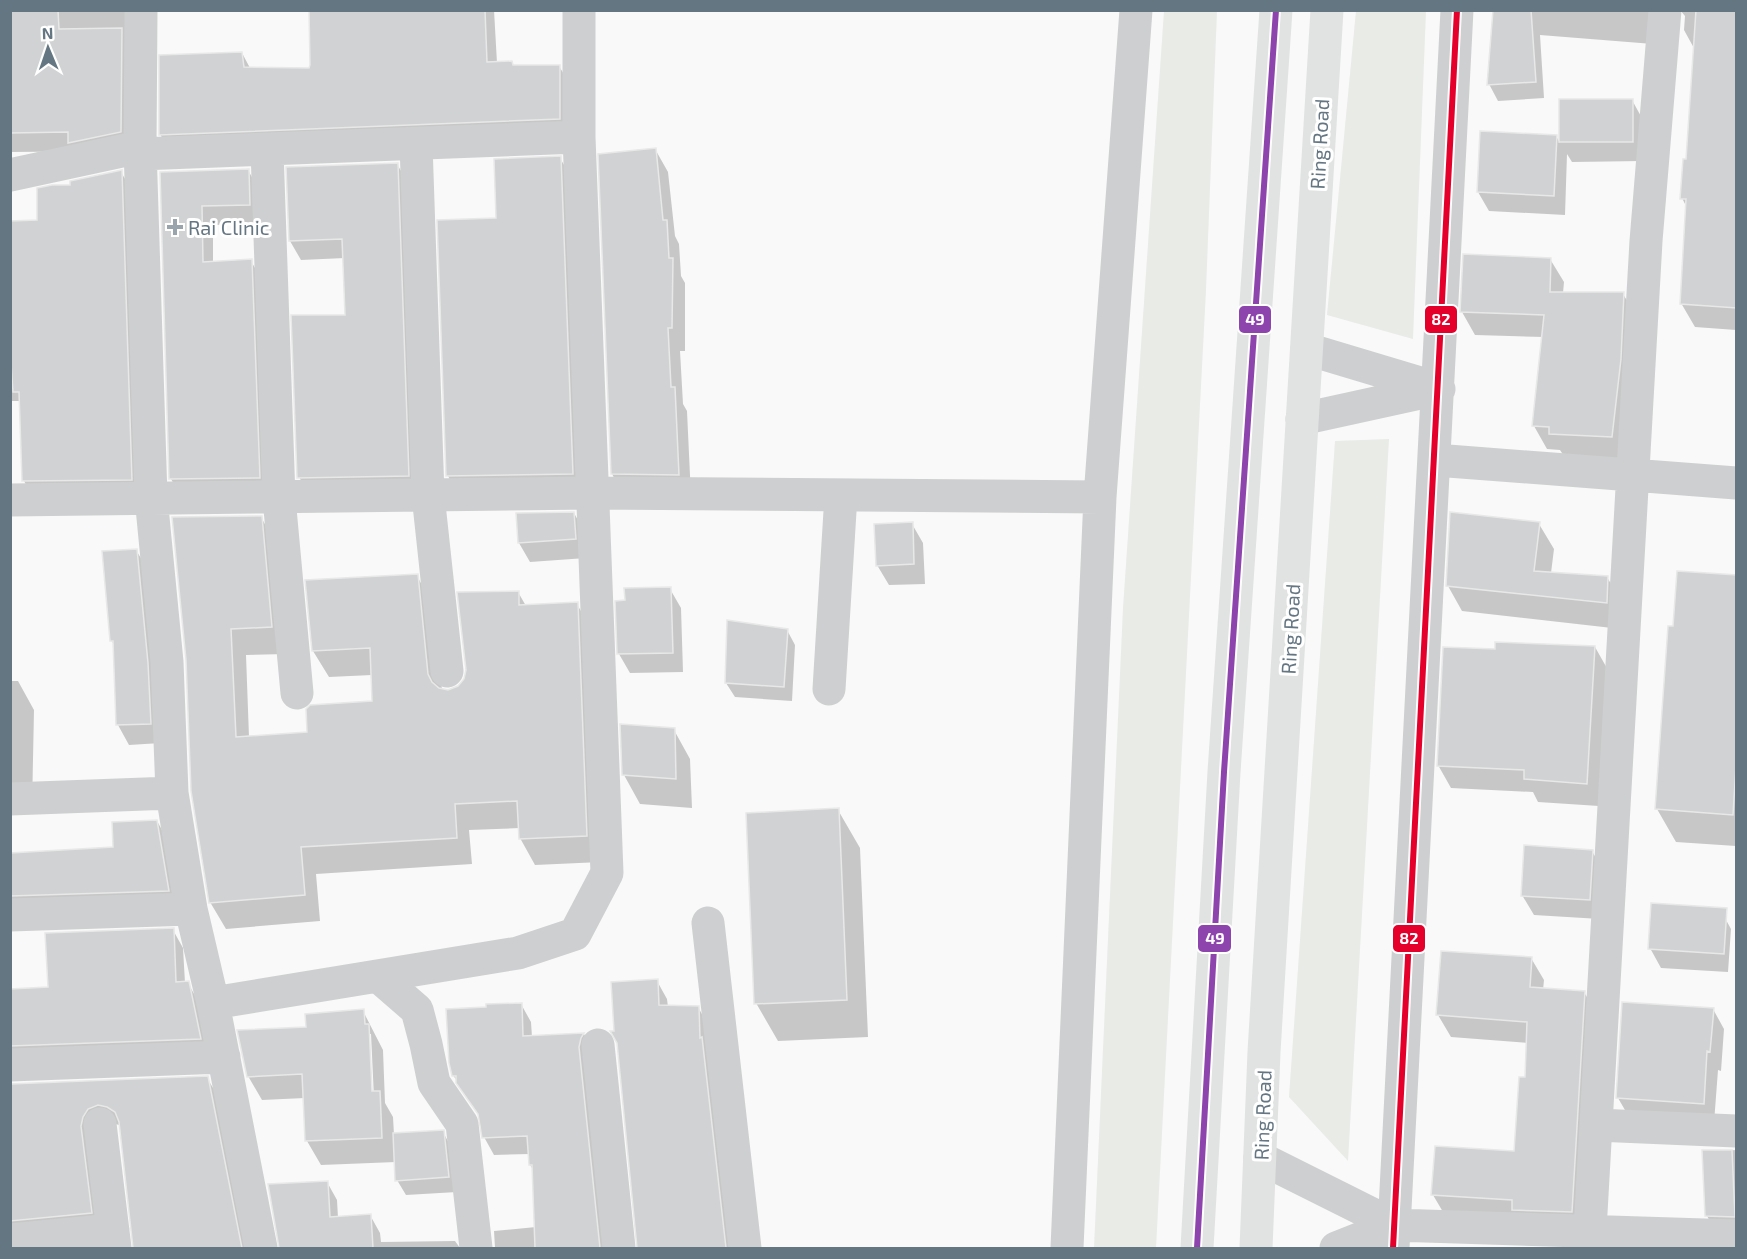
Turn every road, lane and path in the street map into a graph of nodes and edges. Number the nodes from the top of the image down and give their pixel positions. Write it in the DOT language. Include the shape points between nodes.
graph roads {
  1 [pos="141,10"];
  2 [pos="579,10"];
  3 [pos="1136,10"];
  4 [pos="1276,10"];
  5 [pos="1327,10"];
  6 [pos="1457,10"];
  7 [pos="1665,10"];
  8 [pos="579,137"];
  9 [pos="416,144"];
  10 [pos="267,150"];
  11 [pos="140,151"];
  12 [pos="10,175"];
  13 [pos="1307,349"];
  14 [pos="1439,388"];
  15 [pos="1302,419"];
  16 [pos="1435,460"];
  17 [pos="1633,477"];
  18 [pos="1737,483"];
  19 [pos="10,493"];
  20 [pos="591,493"];
  21 [pos="428,495"];
  22 [pos="841,495"];
  23 [pos="1100,496"];
  24 [pos="151,497"];
  25 [pos="279,498"];
  26 [pos="11,500"];
  27 [pos="447,671"];
  28 [pos="829,689"];
  29 [pos="297,693"];
  30 [pos="172,794"];
  31 [pos="10,799"];
  32 [pos="191,909"];
  33 [pos="10,915"];
  34 [pos="708,923"];
  35 [pos="379,977"];
  36 [pos="213,1003"];
  37 [pos="598,1045"];
  38 [pos="224,1057"];
  39 [pos="10,1065"];
  40 [pos="100,1124"];
  41 [pos="1596,1125"];
  42 [pos="1737,1131"];
  43 [pos="1260,1158"];
  44 [pos="1737,1236"];
  45 [pos="1394,1237"];
  46 [pos="114,1239"];
  47 [pos="1590,1239"];
  48 [pos="10,1240"];
  49 [pos="261,1248"];
  50 [pos="476,1248"];
  51 [pos="619,1248"];
  52 [pos="745,1248"];
  53 [pos="1067,1248"];
  54 [pos="1197,1248"];
  55 [pos="1256,1248"];
  56 [pos="1336,1248"];
  1 -- 11 [label="street"];
  2 -- 8 [label="street"];
  3 -- 23 [label="street"];
  4 -- 54 [label="main road" via="1224,772"];
  5 -- 13 [label="main road, Ring Road"];
  6 -- 14 [label="street"];
  7 -- 17 [label="street" via="1646,241"];
  8 -- 9 [label="street"];
  8 -- 20 [label="street"];
  9 -- 10 [label="street"];
  9 -- 21 [label="street"];
  10 -- 11 [label="street"];
  10 -- 25 [label="street"];
  11 -- 12 [label="street"];
  11 -- 24 [label="street"];
  13 -- 14 [label="street"];
  13 -- 15 [label="main road, Ring Road"];
  14 -- 15 [label="street"];
  14 -- 16 [label="street"];
  15 -- 43 [label="main road, Ring Road"];
  16 -- 17 [label="street"];
  16 -- 45 [label="street"];
  17 -- 18 [label="street"];
  17 -- 41 [label="street"];
  19 -- 26 [label="street"];
  20 -- 21 [label="street"];
  20 -- 22 [label="street"];
  20 -- 35 [label="street" via="607,873 575,934 518,953"];
  21 -- 25 [label="street"];
  21 -- 27 [label="street"];
  22 -- 23 [label="street"];
  22 -- 28 [label="street"];
  23 -- 53 [label="street"];
  24 -- 25 [label="street"];
  24 -- 26 [label="street"];
  24 -- 30 [label="street" via="167,662"];
  25 -- 29 [label="street"];
  30 -- 31 [label="street"];
  30 -- 32 [label="street"];
  32 -- 33 [label="street"];
  32 -- 36 [label="street"];
  34 -- 52 [label="street"];
  35 -- 36 [label="street"];
  35 -- 50 [label="street" via="417,1010 434,1083 462,1124"];
  36 -- 38 [label="street"];
  37 -- 51 [label="street"];
  38 -- 39 [label="street"];
  38 -- 49 [label="street"];
  40 -- 46 [label="street"];
  41 -- 42 [label="street"];
  41 -- 47 [label="street"];
  43 -- 45 [label="street"];
  43 -- 55 [label="main road, Ring Road"];
  44 -- 47 [label="street"];
  45 -- 47 [label="street"];
  45 -- 56 [label="street"];
  46 -- 48 [label="street"];
}
